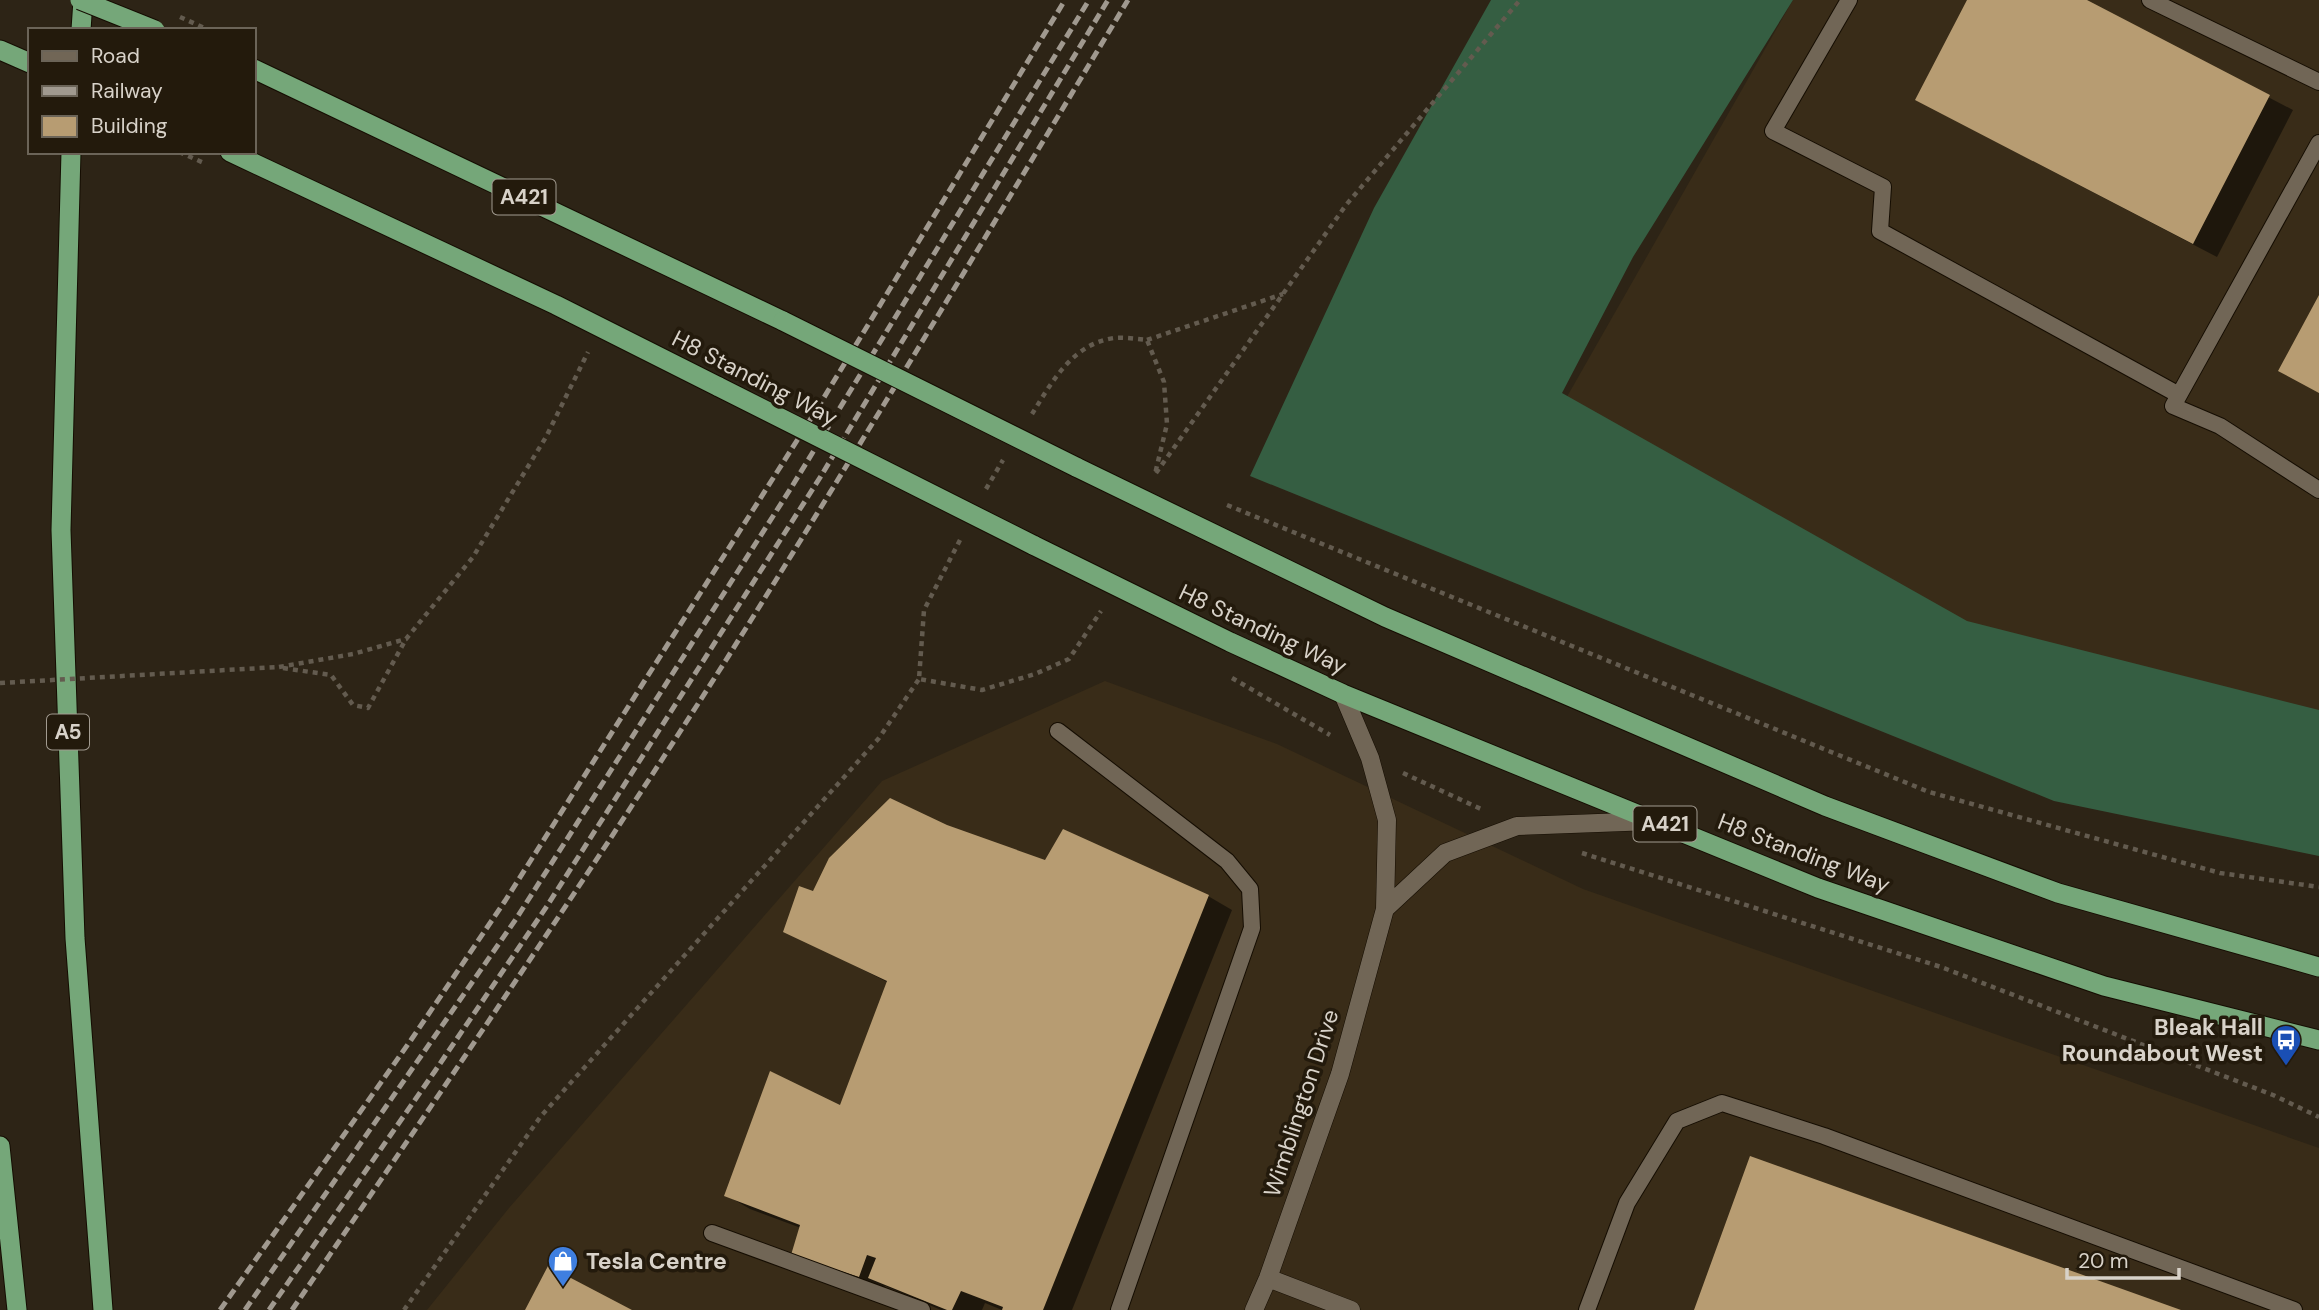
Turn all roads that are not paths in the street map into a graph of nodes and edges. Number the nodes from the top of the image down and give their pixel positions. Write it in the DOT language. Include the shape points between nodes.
graph roads {
  1 [pos="82,0"];
  2 [pos="1849,0"];
  3 [pos="2150,0"];
  4 [pos="81,28"];
  5 [pos="150,28"];
  6 [pos="0,50"];
  7 [pos="28,62"];
  8 [pos="260,71"];
  9 [pos="2319,82"];
  10 [pos="2319,143"];
  11 [pos="71,154"];
  12 [pos="234,154"];
  13 [pos="2179,395"];
  14 [pos="2319,490"];
  15 [pos="1343,694"];
  16 [pos="1058,732"];
  17 [pos="1658,821"];
  18 [pos="1385,909"];
  19 [pos="2319,967"];
  20 [pos="2319,1040"];
  21 [pos="0,1146"];
  22 [pos="712,1233"];
  23 [pos="1269,1278"];
  24 [pos="17,1310"];
  25 [pos="103,1310"];
  26 [pos="922,1310"];
  27 [pos="1119,1310"];
  28 [pos="1254,1310"];
  29 [pos="1350,1310"];
  30 [pos="1587,1310"];
  31 [pos="2294,1310"];
  1 -- 4 [label="highway"];
  1 -- 5 [label="highway, bridge"];
  2 -- 13 [label="lane" via="1773,131 1883,187 1880,231"];
  3 -- 9 [label="lane"];
  6 -- 7 [label="highway"];
  8 -- 19 [label="highway, A421, bridge" via="1385,617 1825,806 2057,894"];
  10 -- 13 [label="lane"];
  11 -- 25 [label="highway, A5" via="61,530 75,937"];
  12 -- 15 [label="highway, H8 Standing Way / A421, bridge" via="556,305 1033,545"];
  13 -- 14 [label="lane" via="2173,406 2220,426"];
  15 -- 17 [label="highway, H8 Standing Way / A421"];
  15 -- 18 [label="street, Wimblington Drive" via="1370,758 1387,820"];
  16 -- 27 [label="lane" via="1227,861 1250,889 1252,928"];
  17 -- 18 [label="street" via="1517,826 1445,853"];
  17 -- 20 [label="highway, H8 Standing Way / A421" via="1818,888 2104,986"];
  18 -- 23 [label="street, Wimblington Drive" via="1340,1074"];
  21 -- 24 [label="highway"];
  22 -- 26 [label="lane"];
  23 -- 28 [label="street, Wimblington Drive"];
  23 -- 29 [label="street"];
  30 -- 31 [label="lane" via="1627,1203 1676,1121 1723,1103"];
}
